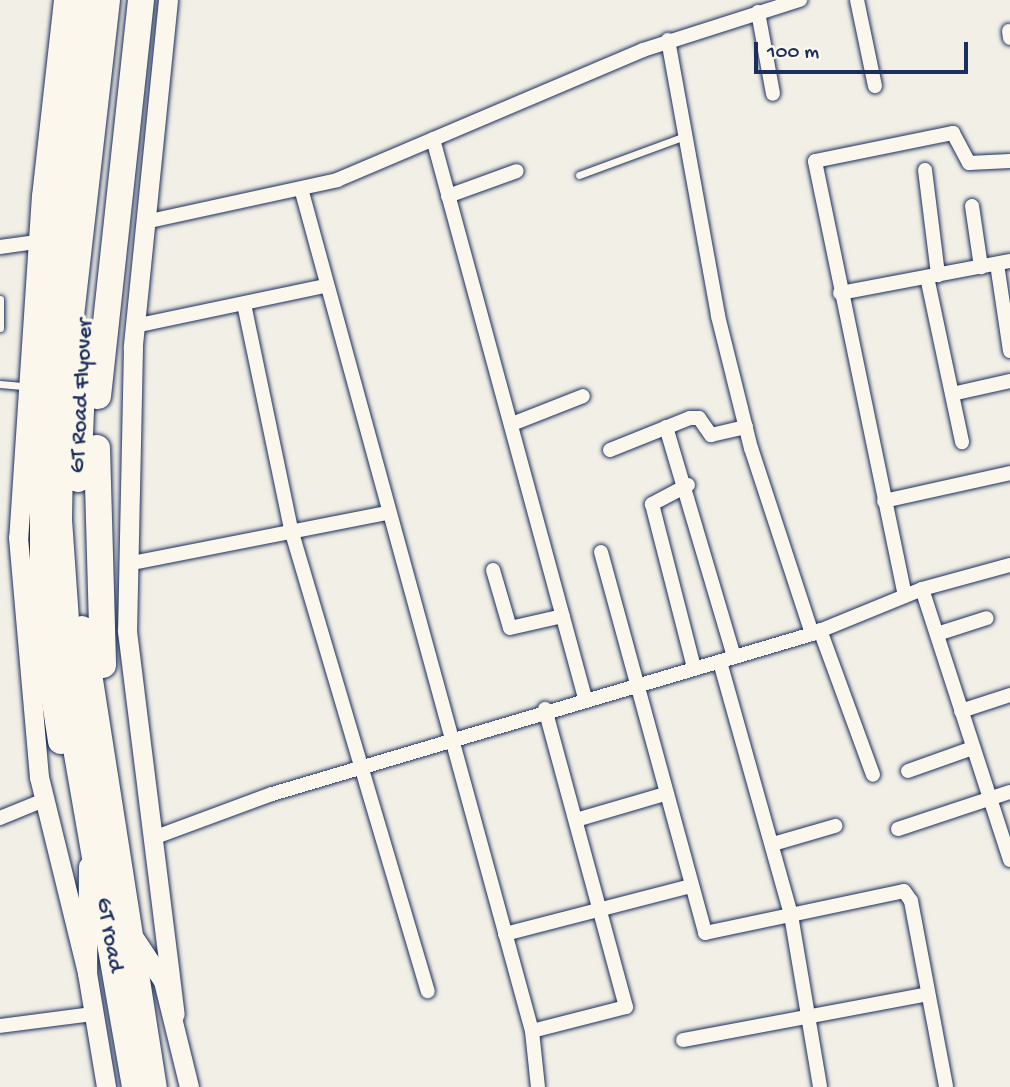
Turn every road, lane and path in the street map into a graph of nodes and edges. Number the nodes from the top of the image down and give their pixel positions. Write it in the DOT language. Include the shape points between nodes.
graph roads {
  1 [pos="63,0"];
  2 [pos="85,0"];
  3 [pos="107,0"];
  4 [pos="124,0"];
  5 [pos="141,0"];
  6 [pos="168,0"];
  7 [pos="800,0"];
  8 [pos="857,0"];
  9 [pos="758,12"];
  10 [pos="668,40"];
  11 [pos="875,86"];
  12 [pos="773,94"];
  13 [pos="685,136"];
  14 [pos="433,139"];
  15 [pos="1010,161"];
  16 [pos="925,170"];
  17 [pos="517,171"];
  18 [pos="579,175"];
  19 [pos="93,185"];
  20 [pos="302,192"];
  21 [pos="448,196"];
  22 [pos="972,206"];
  23 [pos="145,222"];
  24 [pos="37,242"];
  25 [pos="0,247"];
  26 [pos="1003,263"];
  27 [pos="981,267"];
  28 [pos="932,276"];
  29 [pos="324,286"];
  30 [pos="840,293"];
  31 [pos="0,299"];
  32 [pos="244,303"];
  33 [pos="135,326"];
  34 [pos="0,328"];
  35 [pos="1010,351"];
  36 [pos="1010,382"];
  37 [pos="0,384"];
  38 [pos="25,386"];
  39 [pos="952,394"];
  40 [pos="583,396"];
  41 [pos="512,424"];
  42 [pos="666,427"];
  43 [pos="746,427"];
  44 [pos="962,442"];
  45 [pos="610,450"];
  46 [pos="1010,474"];
  47 [pos="688,485"];
  48 [pos="884,501"];
  49 [pos="387,513"];
  50 [pos="292,533"];
  51 [pos="601,552"];
  52 [pos="127,564"];
  53 [pos="1010,565"];
  54 [pos="493,570"];
  55 [pos="922,589"];
  56 [pos="905,596"];
  57 [pos="563,616"];
  58 [pos="987,618"];
  59 [pos="816,632"];
  60 [pos="937,634"];
  61 [pos="734,657"];
  62 [pos="720,662"];
  63 [pos="694,668"];
  64 [pos="634,685"];
  65 [pos="1010,695"];
  66 [pos="585,698"];
  67 [pos="545,709"];
  68 [pos="961,711"];
  69 [pos="451,739"];
  70 [pos="973,748"];
  71 [pos="364,766"];
  72 [pos="908,771"];
  73 [pos="873,775"];
  74 [pos="93,788"];
  75 [pos="1010,792"];
  76 [pos="665,794"];
  77 [pos="989,799"];
  78 [pos="44,800"];
  79 [pos="0,818"];
  80 [pos="576,820"];
  81 [pos="835,826"];
  82 [pos="898,829"];
  83 [pos="90,831"];
  84 [pos="153,838"];
  85 [pos="773,844"];
  86 [pos="1010,860"];
  87 [pos="691,886"];
  88 [pos="600,907"];
  89 [pos="791,915"];
  90 [pos="125,927"];
  91 [pos="505,934"];
  92 [pos="87,973"];
  93 [pos="428,991"];
  94 [pos="928,995"];
  95 [pos="93,1014"];
  96 [pos="175,1014"];
  97 [pos="810,1016"];
  98 [pos="0,1026"];
  99 [pos="532,1031"];
  100 [pos="683,1040"];
  101 [pos="106,1087"];
  102 [pos="135,1087"];
  103 [pos="154,1087"];
  104 [pos="189,1087"];
  105 [pos="538,1087"];
  106 [pos="820,1087"];
  107 [pos="946,1087"];
  1 -- 24 [label="street"];
  2 -- 74 [label="highway" via="43,364 40,476 43,625 56,730"];
  3 -- 19 [label="highway, GT Road Flyover"];
  4 -- 19 [label="highway, GT Road Flyover"];
  5 -- 74 [label="highway" via="98,399"];
  6 -- 23 [label="street"];
  7 -- 9 [label="street"];
  8 -- 11 [label="street"];
  9 -- 10 [label="street"];
  9 -- 12 [label="street"];
  10 -- 13 [label="street"];
  10 -- 14 [label="street"];
  13 -- 18 [label="lane"];
  13 -- 43 [label="street"];
  14 -- 20 [label="street"];
  14 -- 21 [label="street"];
  15 -- 30 [label="street" via="969,163 953,133 819,157 814,168"];
  16 -- 28 [label="street"];
  17 -- 21 [label="street"];
  19 -- 74 [label="highway, GT Road Flyover" via="77,516"];
  20 -- 23 [label="street"];
  20 -- 29 [label="street"];
  21 -- 41 [label="street"];
  22 -- 27 [label="street"];
  23 -- 33 [label="street"];
  24 -- 25 [label="street"];
  24 -- 38 [label="street"];
  26 -- 27 [label="street"];
  26 -- 35 [label="street"];
  27 -- 28 [label="street"];
  28 -- 30 [label="street"];
  28 -- 39 [label="street"];
  29 -- 32 [label="street"];
  29 -- 49 [label="street"];
  30 -- 48 [label="street"];
  31 -- 34 [label="lane"];
  32 -- 33 [label="street"];
  32 -- 50 [label="street"];
  33 -- 52 [label="street"];
  36 -- 39 [label="street"];
  37 -- 38 [label="lane"];
  38 -- 78 [label="street" via="18,537 27,680"];
  39 -- 44 [label="street"];
  40 -- 41 [label="street"];
  41 -- 57 [label="street"];
  42 -- 43 [label="street" via="696,417 710,435"];
  42 -- 45 [label="street"];
  42 -- 47 [label="street"];
  43 -- 59 [label="street"];
  46 -- 48 [label="street"];
  47 -- 61 [label="street"];
  47 -- 63 [label="street" via="652,504"];
  48 -- 56 [label="street"];
  49 -- 50 [label="street"];
  49 -- 69 [label="street"];
  50 -- 52 [label="street"];
  50 -- 71 [label="street"];
  51 -- 64 [label="street"];
  52 -- 84 [label="street" via="127,631"];
  53 -- 55 [label="street"];
  54 -- 57 [label="street" via="510,628"];
  55 -- 56 [label="street"];
  55 -- 60 [label="street"];
  56 -- 59 [label="street"];
  57 -- 66 [label="street"];
  58 -- 60 [label="street"];
  59 -- 61 [label="street"];
  59 -- 73 [label="street"];
  60 -- 68 [label="street"];
  61 -- 62 [label="street"];
  62 -- 63 [label="street"];
  62 -- 85 [label="street"];
  63 -- 64 [label="street"];
  64 -- 66 [label="street"];
  64 -- 76 [label="street"];
  65 -- 68 [label="street"];
  66 -- 67 [label="street"];
  67 -- 69 [label="street"];
  67 -- 80 [label="street"];
  68 -- 70 [label="street"];
  69 -- 71 [label="street"];
  69 -- 91 [label="street"];
  70 -- 72 [label="street"];
  70 -- 77 [label="street"];
  71 -- 84 [label="street"];
  71 -- 93 [label="street"];
  74 -- 83 [label="highway, GT road"];
  74 -- 90 [label="highway, GT road"];
  75 -- 77 [label="street"];
  76 -- 80 [label="street"];
  76 -- 87 [label="street"];
  77 -- 82 [label="street"];
  77 -- 86 [label="street"];
  78 -- 79 [label="street"];
  78 -- 92 [label="street"];
  80 -- 88 [label="street"];
  81 -- 85 [label="street"];
  83 -- 92 [label="street"];
  83 -- 102 [label="highway, GT road"];
  84 -- 96 [label="street"];
  85 -- 89 [label="street"];
  87 -- 88 [label="street"];
  87 -- 89 [label="street" via="708,936"];
  88 -- 91 [label="street"];
  88 -- 99 [label="street" via="624,1011"];
  89 -- 94 [label="street" via="904,891"];
  89 -- 97 [label="street"];
  90 -- 96 [label="street" via="147,951"];
  90 -- 103 [label="highway, GT road"];
  91 -- 99 [label="street"];
  92 -- 95 [label="street"];
  94 -- 97 [label="street"];
  94 -- 107 [label="street"];
  95 -- 98 [label="street"];
  95 -- 101 [label="street"];
  96 -- 104 [label="street"];
  97 -- 100 [label="street"];
  97 -- 106 [label="street"];
  99 -- 105 [label="street"];
}
